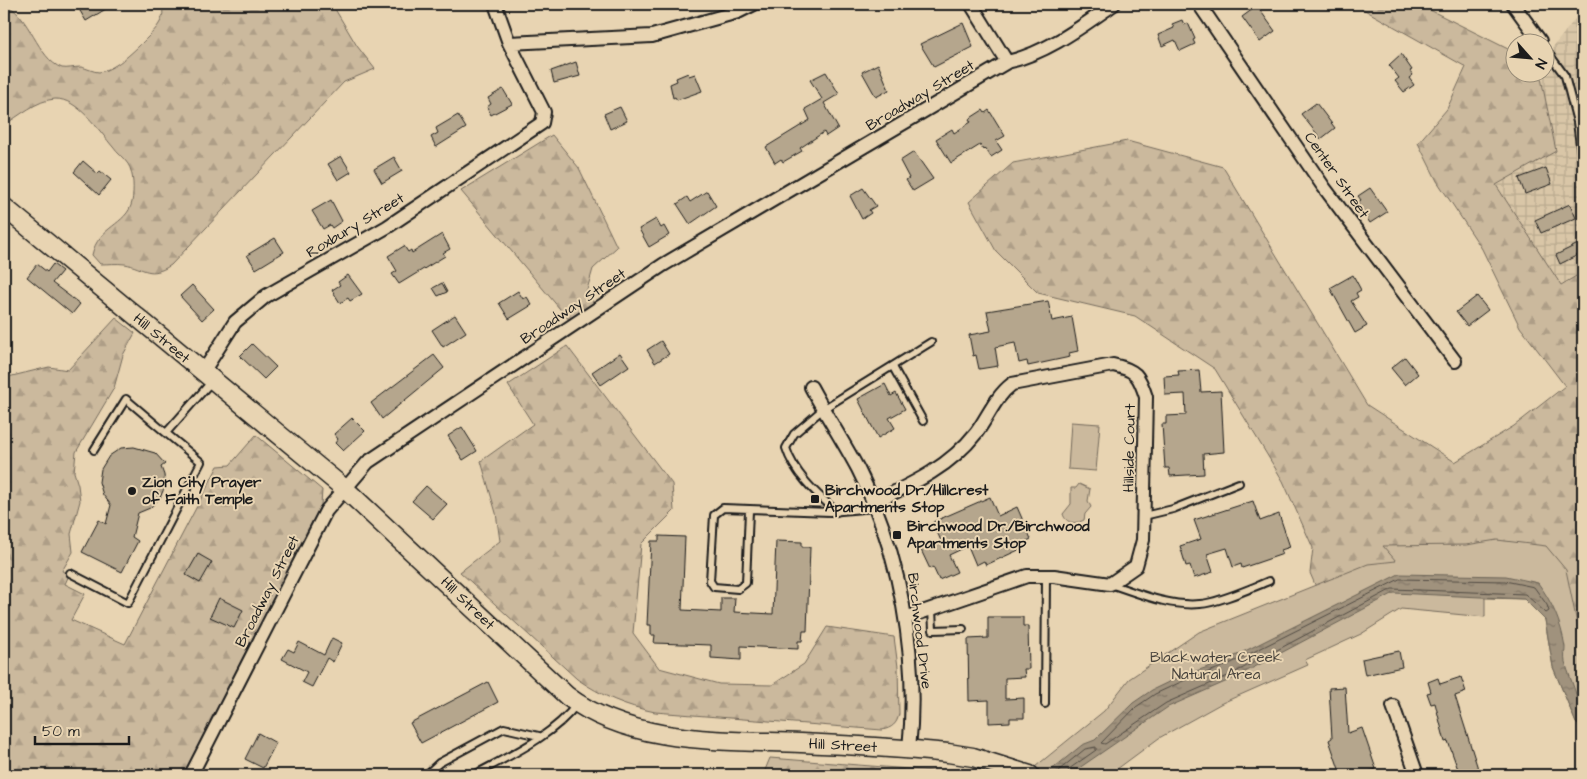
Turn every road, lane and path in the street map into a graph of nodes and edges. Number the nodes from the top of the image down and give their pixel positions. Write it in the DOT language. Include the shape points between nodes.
graph roads {
  1 [pos="495,4"];
  2 [pos="754,4"];
  3 [pos="971,4"];
  4 [pos="1114,4"];
  5 [pos="1199,4"];
  6 [pos="1513,4"];
  7 [pos="1534,32"];
  8 [pos="509,43"];
  9 [pos="1554,60"];
  10 [pos="1008,62"];
  11 [pos="1583,168"];
  12 [pos="4,207"];
  13 [pos="931,342"];
  14 [pos="1455,361"];
  15 [pos="893,367"];
  16 [pos="208,376"];
  17 [pos="811,387"];
  18 [pos="823,409"];
  19 [pos="923,422"];
  20 [pos="166,433"];
  21 [pos="94,450"];
  22 [pos="1239,484"];
  23 [pos="345,489"];
  24 [pos="873,506"];
  25 [pos="749,511"];
  26 [pos="837,512"];
  27 [pos="1144,516"];
  28 [pos="70,573"];
  29 [pos="1046,576"];
  30 [pos="1270,581"];
  31 [pos="1110,584"];
  32 [pos="932,609"];
  33 [pos="905,618"];
  34 [pos="963,629"];
  35 [pos="578,704"];
  36 [pos="1045,704"];
  37 [pos="1393,706"];
  38 [pos="539,736"];
  39 [pos="909,749"];
  40 [pos="191,775"];
  41 [pos="426,775"];
  42 [pos="474,775"];
  43 [pos="1030,775"];
  44 [pos="1417,775"];
  1 -- 8 [label="street"];
  2 -- 8 [label="street" via="738,12 652,36"];
  3 -- 10 [label="street"];
  4 -- 10 [label="street, Broadway Street" via="1074,32 1028,57"];
  5 -- 14 [label="street, Center Street" via="1323,186"];
  6 -- 7 [label="street"];
  8 -- 16 [label="street, Roxbury Street" via="544,112 542,124 387,227 266,296 235,322"];
  9 -- 11 [label="lane" via="1566,76"];
  10 -- 23 [label="street, Broadway Street" via="663,266 368,462"];
  12 -- 16 [label="street, Hill Street"];
  13 -- 15 [label="lane"];
  15 -- 18 [label="lane"];
  15 -- 19 [label="lane"];
  16 -- 20 [label="lane"];
  16 -- 23 [label="street, Hill Street"];
  17 -- 18 [label="street, Birchwood Drive"];
  18 -- 24 [label="street, Birchwood Drive" via="858,471"];
  18 -- 26 [label="lane" via="794,434 786,448 789,459 814,491"];
  20 -- 21 [label="lane" via="126,399"];
  20 -- 28 [label="lane" via="200,462 128,603"];
  22 -- 27 [label="lane" via="1173,509"];
  23 -- 35 [label="street, Hill Street"];
  23 -- 40 [label="street, Broadway Street" via="326,511"];
  24 -- 26 [label="lane"];
  24 -- 27 [label="street, Hillside Court" via="935,472 962,450 1001,392 1012,384 1113,365 1129,369 1141,382 1146,397"];
  24 -- 33 [label="street, Birchwood Drive" via="898,578"];
  25 -- 25 [label="lane" via="723,508 714,514 710,581 714,587 738,589 746,583"];
  25 -- 26 [label="lane"];
  27 -- 31 [label="street, Hillside Court" via="1143,540 1136,566"];
  29 -- 31 [label="street"];
  29 -- 32 [label="street" via="1027,576"];
  29 -- 36 [label="lane"];
  30 -- 31 [label="lane" via="1201,604 1180,604 1152,598"];
  32 -- 33 [label="street"];
  32 -- 34 [label="lane" via="933,630"];
  33 -- 39 [label="street, Birchwood Drive" via="913,711"];
  35 -- 38 [label="lane" via="567,717"];
  35 -- 39 [label="street, Hill Street" via="625,725 679,736"];
  37 -- 44 [label="street"];
  38 -- 41 [label="lane" via="504,728 439,763"];
  38 -- 42 [label="lane"];
  39 -- 43 [label="street, Hill Street" via="972,757"];
}
